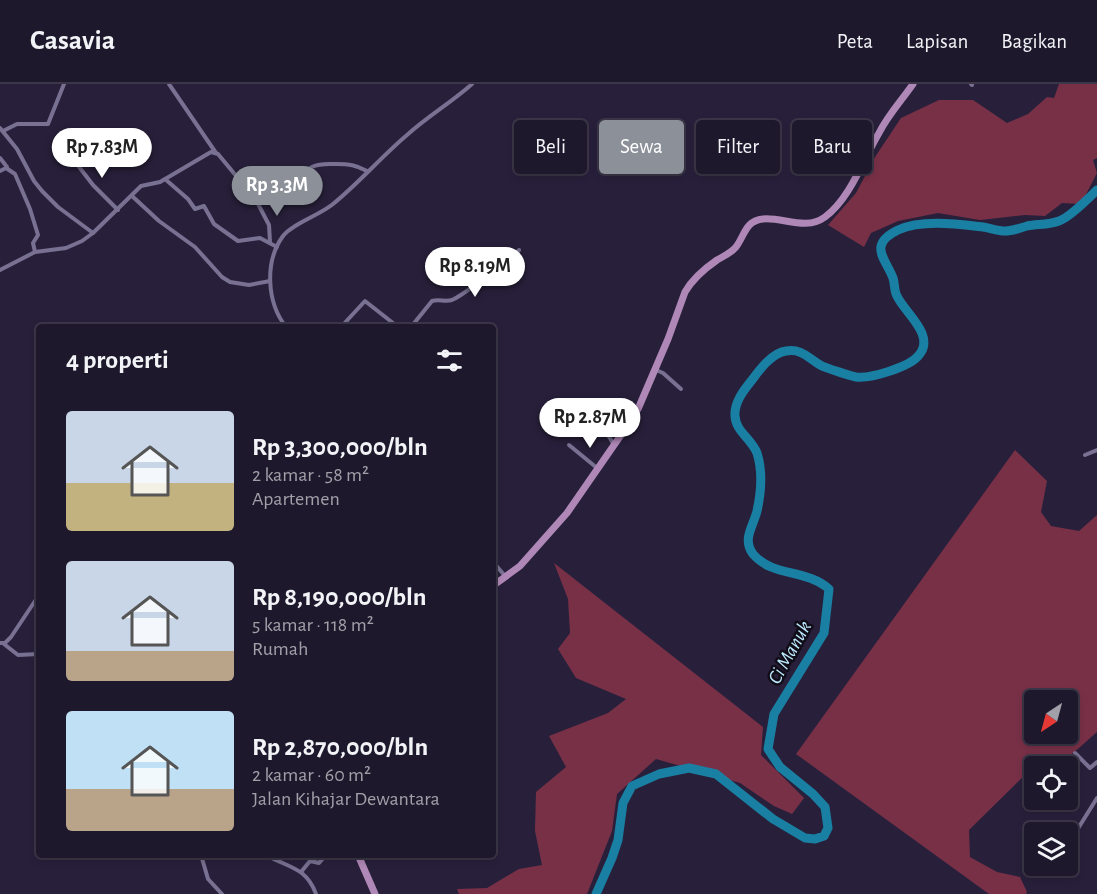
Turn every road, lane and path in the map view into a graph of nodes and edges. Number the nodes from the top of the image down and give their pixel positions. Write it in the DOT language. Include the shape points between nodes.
graph roads {
  1 [pos="64,84"];
  2 [pos="169,84"];
  3 [pos="472,84"];
  4 [pos="913,84"];
  5 [pos="1,130"];
  6 [pos="216,153"];
  7 [pos="0,158"];
  8 [pos="73,159"];
  9 [pos="7,168"];
  10 [pos="0,171"];
  11 [pos="367,171"];
  12 [pos="165,179"];
  13 [pos="132,196"];
  14 [pos="256,200"];
  15 [pos="118,210"];
  16 [pos="93,234"];
  17 [pos="270,243"];
  18 [pos="277,247"];
  19 [pos="519,250"];
  20 [pos="35,252"];
  21 [pos="0,270"];
  22 [pos="270,281"];
  23 [pos="284,324"];
  24 [pos="344,324"];
  25 [pos="394,324"];
  26 [pos="413,324"];
  27 [pos="655,369"];
  28 [pos="681,389"];
  29 [pos="594,412"];
  30 [pos="614,445"];
  31 [pos="569,446"];
  32 [pos="1097,450"];
  33 [pos="1085,455"];
  34 [pos="598,469"];
  35 [pos="496,565"];
  36 [pos="505,577"];
  37 [pos="496,584"];
  38 [pos="36,600"];
  39 [pos="2,643"];
  40 [pos="36,654"];
  41 [pos="1076,753"];
  42 [pos="1097,762"];
  43 [pos="1097,798"];
  44 [pos="1078,829"];
  45 [pos="202,858"];
  46 [pos="272,858"];
  47 [pos="323,858"];
  48 [pos="359,858"];
  49 [pos="301,872"];
  50 [pos="222,894"];
  51 [pos="316,894"];
  52 [pos="375,894"];
  1 -- 5 [label="street" via="48,124 17,124"];
  2 -- 6 [label="street"];
  3 -- 11 [label="street" via="434,111"];
  4 -- 27 [label="main road" via="828,216 807,224 754,221 735,248 695,277 685,292"];
  5 -- 16 [label="street" via="42,191"];
  6 -- 12 [label="street" via="207,154"];
  6 -- 14 [label="street"];
  7 -- 9 [label="street"];
  8 -- 15 [label="street"];
  9 -- 10 [label="street"];
  9 -- 20 [label="street" via="15,174 30,209 38,236 33,243"];
  11 -- 14 [label="street" via="350,164 319,165 278,195"];
  11 -- 18 [label="street" via="331,206 290,230"];
  12 -- 13 [label="street" via="142,185"];
  12 -- 17 [label="street" via="195,209 203,206 214,224 238,241 260,238"];
  13 -- 15 [label="street"];
  13 -- 22 [label="street" via="195,247 222,277 240,285"];
  14 -- 17 [label="street" via="268,225"];
  15 -- 16 [label="street"];
  16 -- 20 [label="street" via="66,248"];
  17 -- 18 [label="street"];
  18 -- 22 [label="street"];
  19 -- 26 [label="street" via="504,271 492,273 450,300 432,301"];
  20 -- 21 [label="street"];
  22 -- 23 [label="street" via="275,307"];
  24 -- 25 [label="street" via="365,301"];
  27 -- 28 [label="street"];
  27 -- 30 [label="main road" via="635,414"];
  29 -- 30 [label="street"];
  30 -- 34 [label="main road"];
  31 -- 34 [label="street"];
  32 -- 33 [label="street"];
  34 -- 36 [label="main road" via="567,513 520,566"];
  35 -- 36 [label="street"];
  36 -- 37 [label="main road"];
  38 -- 39 [label="street" via="11,637"];
  39 -- 40 [label="street" via="18,655"];
  41 -- 42 [label="street" via="1090,768"];
  43 -- 44 [label="street"];
  45 -- 50 [label="street" via="208,879"];
  46 -- 49 [label="street"];
  47 -- 49 [label="street" via="319,863 310,861"];
  48 -- 52 [label="main road"];
  49 -- 51 [label="street" via="310,879"];
}
